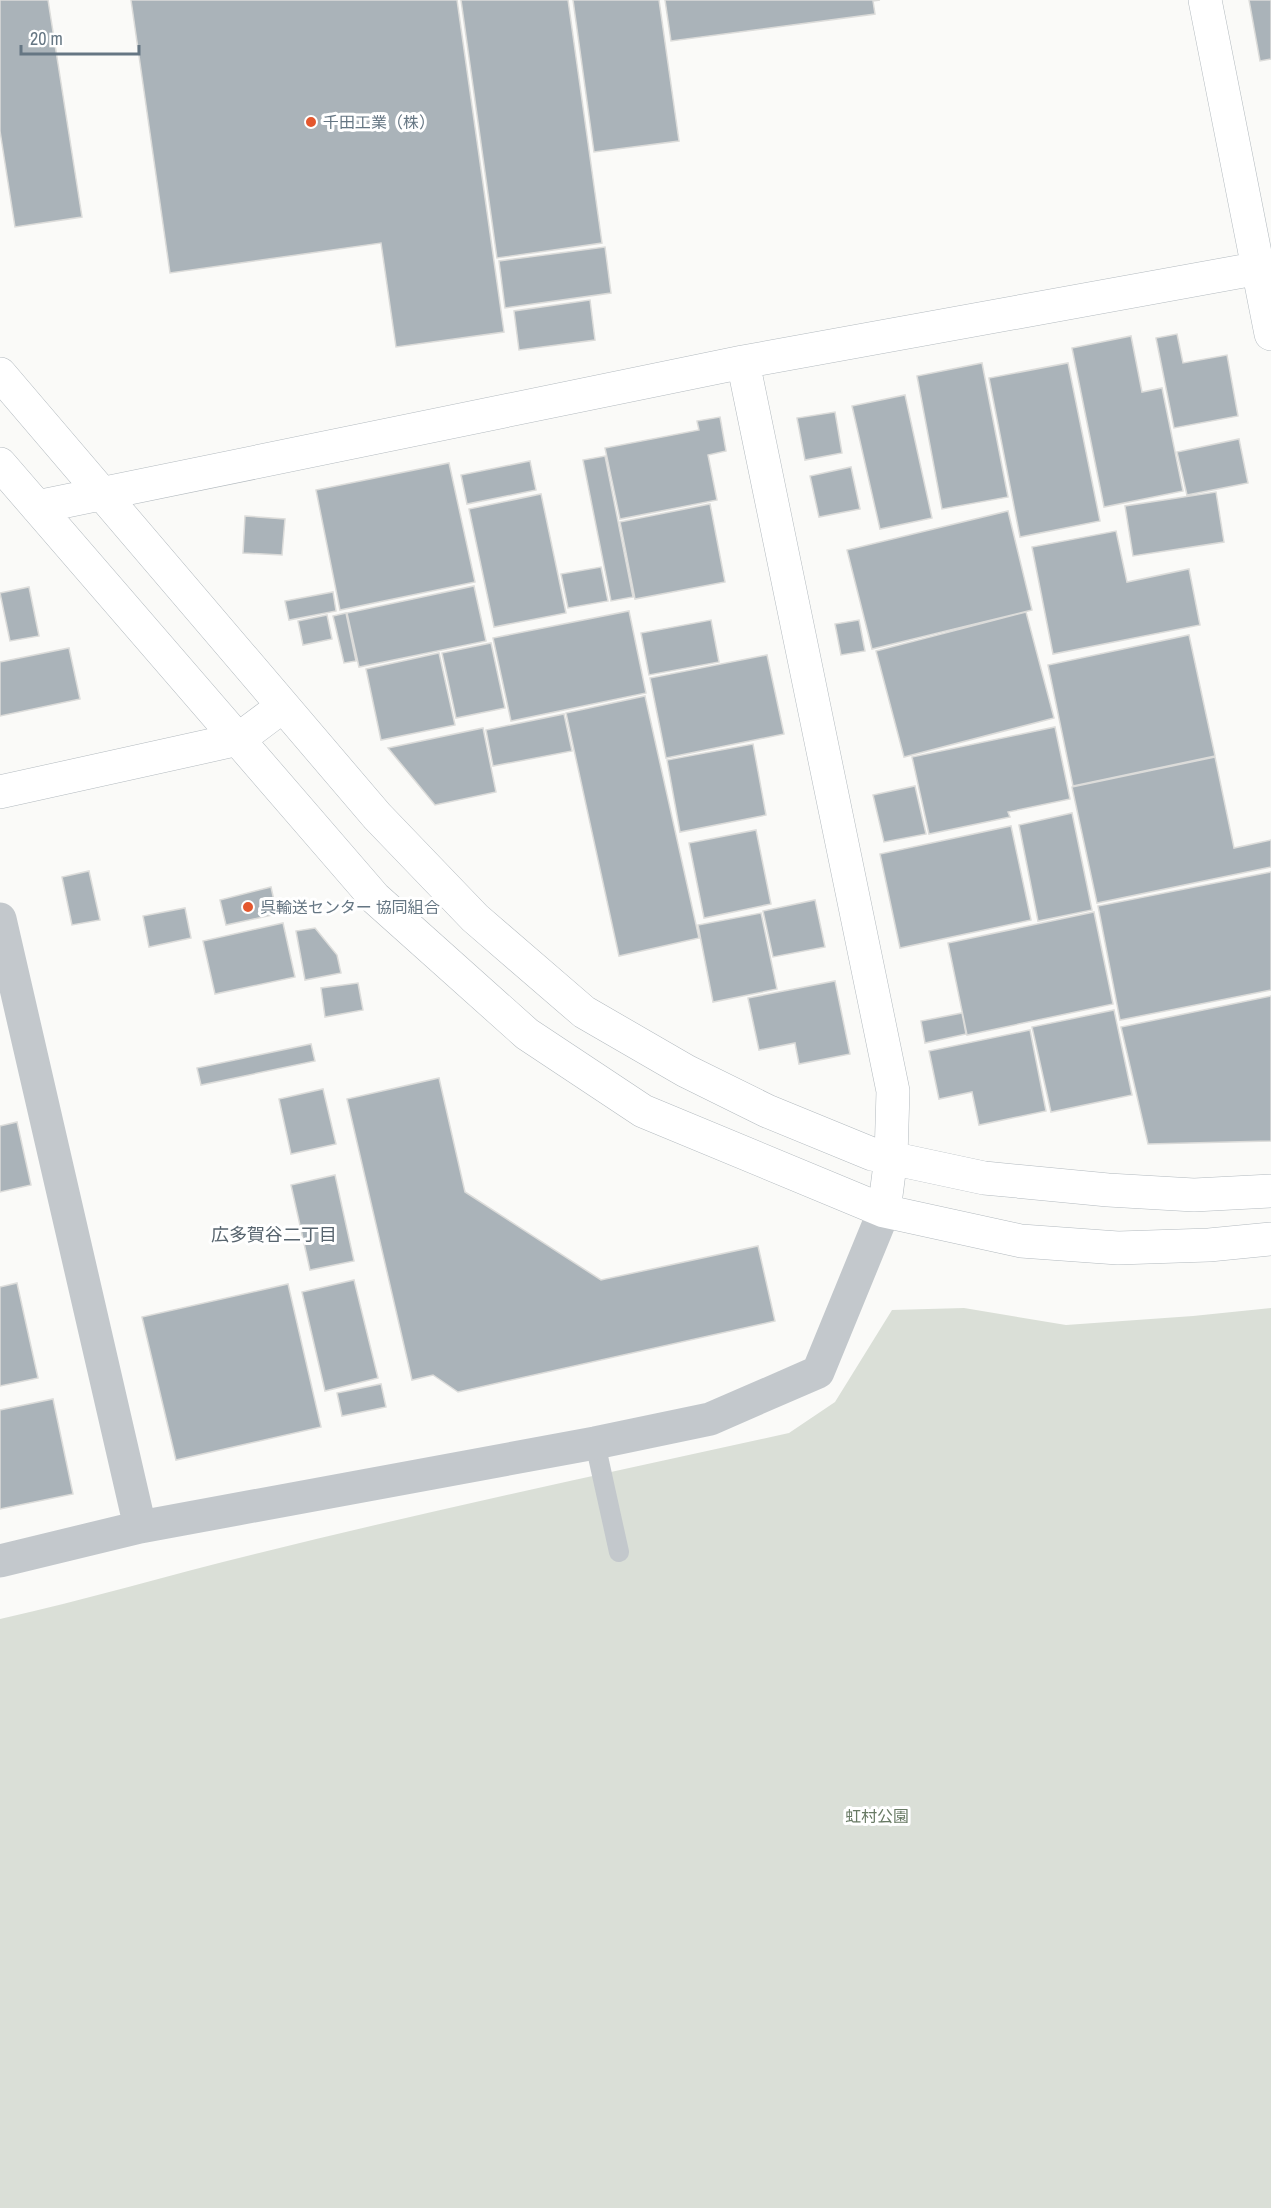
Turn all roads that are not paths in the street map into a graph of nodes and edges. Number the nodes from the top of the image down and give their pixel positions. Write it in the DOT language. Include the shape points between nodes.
graph roads {
  1 [pos="1205,0"];
  2 [pos="1264,268"];
  3 [pos="1271,334"];
  4 [pos="743,362"];
  5 [pos="0,374"];
  6 [pos="0,464"];
  7 [pos="103,495"];
  8 [pos="37,507"];
  9 [pos="283,706"];
  10 [pos="239,739"];
  11 [pos="0,792"];
  12 [pos="0,919"];
  13 [pos="891,1157"];
  14 [pos="1271,1191"];
  15 [pos="884,1211"];
  16 [pos="1271,1239"];
  17 [pos="595,1443"];
  18 [pos="140,1527"];
  19 [pos="619,1552"];
  20 [pos="0,1561"];
  1 -- 2 [label="street"];
  2 -- 3 [label="street"];
  2 -- 4 [label="street"];
  4 -- 7 [label="street"];
  4 -- 13 [label="street" via="893,1091"];
  5 -- 7 [label="street"];
  6 -- 8 [label="street"];
  7 -- 8 [label="street"];
  7 -- 9 [label="street"];
  8 -- 10 [label="street"];
  9 -- 10 [label="street"];
  9 -- 13 [label="street" via="377,816 475,918 584,1011 686,1071 767,1111 872,1154"];
  10 -- 11 [label="street"];
  10 -- 15 [label="street" via="375,897 526,1034 643,1111"];
  12 -- 18 [label="street"];
  13 -- 14 [label="street" via="984,1178 1108,1190 1194,1194"];
  13 -- 15 [label="street"];
  15 -- 16 [label="street" via="1021,1241 1118,1248"];
  15 -- 17 [label="street" via="818,1372 710,1419"];
  17 -- 18 [label="street"];
  17 -- 19 [label="lane"];
  18 -- 20 [label="street"];
}
